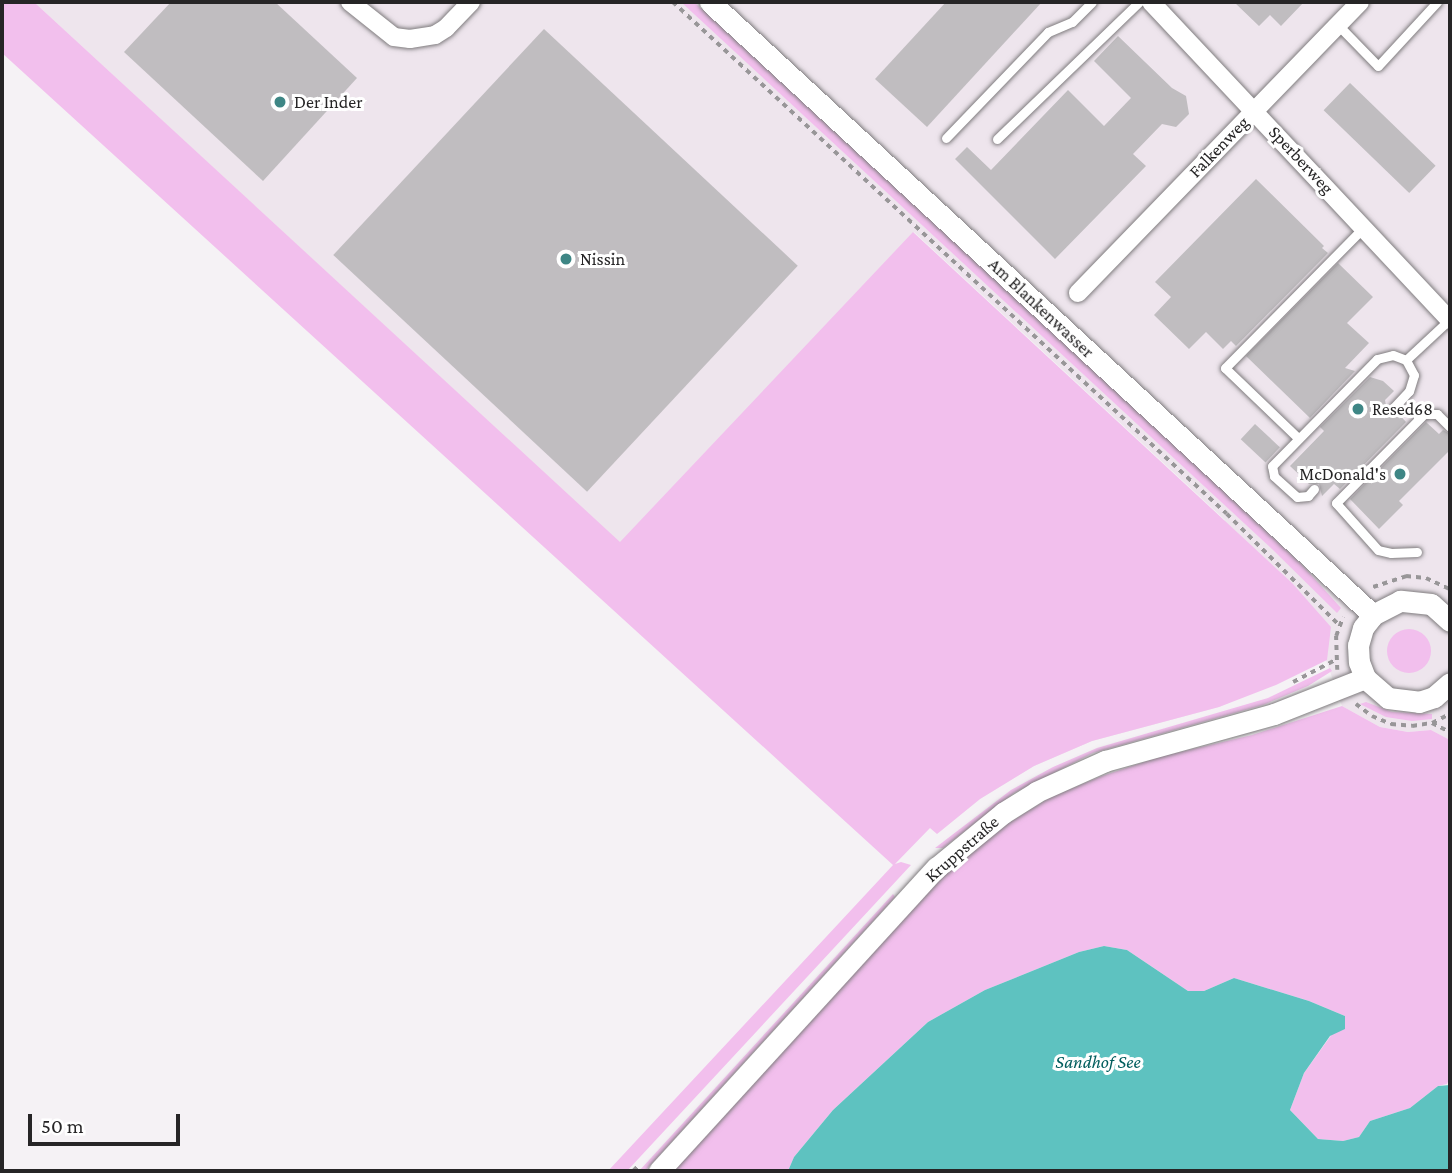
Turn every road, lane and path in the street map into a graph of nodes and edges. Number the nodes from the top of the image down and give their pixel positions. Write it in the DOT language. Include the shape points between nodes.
graph roads {
  1 [pos="350,2"];
  2 [pos="469,2"];
  3 [pos="673,2"];
  4 [pos="710,2"];
  5 [pos="1092,2"];
  6 [pos="1139,2"];
  7 [pos="1151,2"];
  8 [pos="1360,2"];
  9 [pos="1437,2"];
  10 [pos="1338,25"];
  11 [pos="1255,110"];
  12 [pos="946,138"];
  13 [pos="997,139"];
  14 [pos="1364,227"];
  15 [pos="1077,293"];
  16 [pos="1450,320"];
  17 [pos="1406,360"];
  18 [pos="1393,408"];
  19 [pos="1450,427"];
  20 [pos="1298,438"];
  21 [pos="1314,489"];
  22 [pos="1417,552"];
  23 [pos="1373,615"];
  24 [pos="1450,621"];
  25 [pos="1338,624"];
  26 [pos="1365,678"];
  27 [pos="1448,689"];
  28 [pos="1433,723"];
  29 [pos="1450,732"];
  30 [pos="659,1171"];
  1 -- 2 [label="street" via="394,37 410,39 435,35"];
  3 -- 25 [label="path" via="1237,523"];
  4 -- 23 [label="street, Am Blankenwasser"];
  5 -- 12 [label="lane" via="1072,22 1048,32"];
  6 -- 13 [label="lane"];
  7 -- 11 [label="street, Sperberweg"];
  8 -- 10 [label="street, Falkenweg"];
  9 -- 10 [label="lane" via="1378,66"];
  10 -- 11 [label="street, Falkenweg"];
  11 -- 14 [label="street, Sperberweg"];
  11 -- 15 [label="street, Falkenweg"];
  14 -- 16 [label="street, Sperberweg"];
  14 -- 20 [label="lane" via="1225,368"];
  16 -- 17 [label="lane"];
  17 -- 18 [label="lane" via="1413,384"];
  17 -- 20 [label="lane" via="1392,355 1377,359"];
  19 -- 22 [label="lane" via="1437,414 1421,416 1336,503 1378,550"];
  20 -- 21 [label="lane" via="1274,463 1272,472 1297,497 1308,496"];
  23 -- 24 [label="street" via="1400,601 1416,600 1431,604"];
  23 -- 26 [label="street" via="1358,645"];
  26 -- 27 [label="street" via="1375,690 1404,702 1419,702"];
  26 -- 30 [label="street, Kruppstraße" via="1275,714 1105,761 1036,792 1003,813 936,868"];
  28 -- 29 [label="path"];
}
